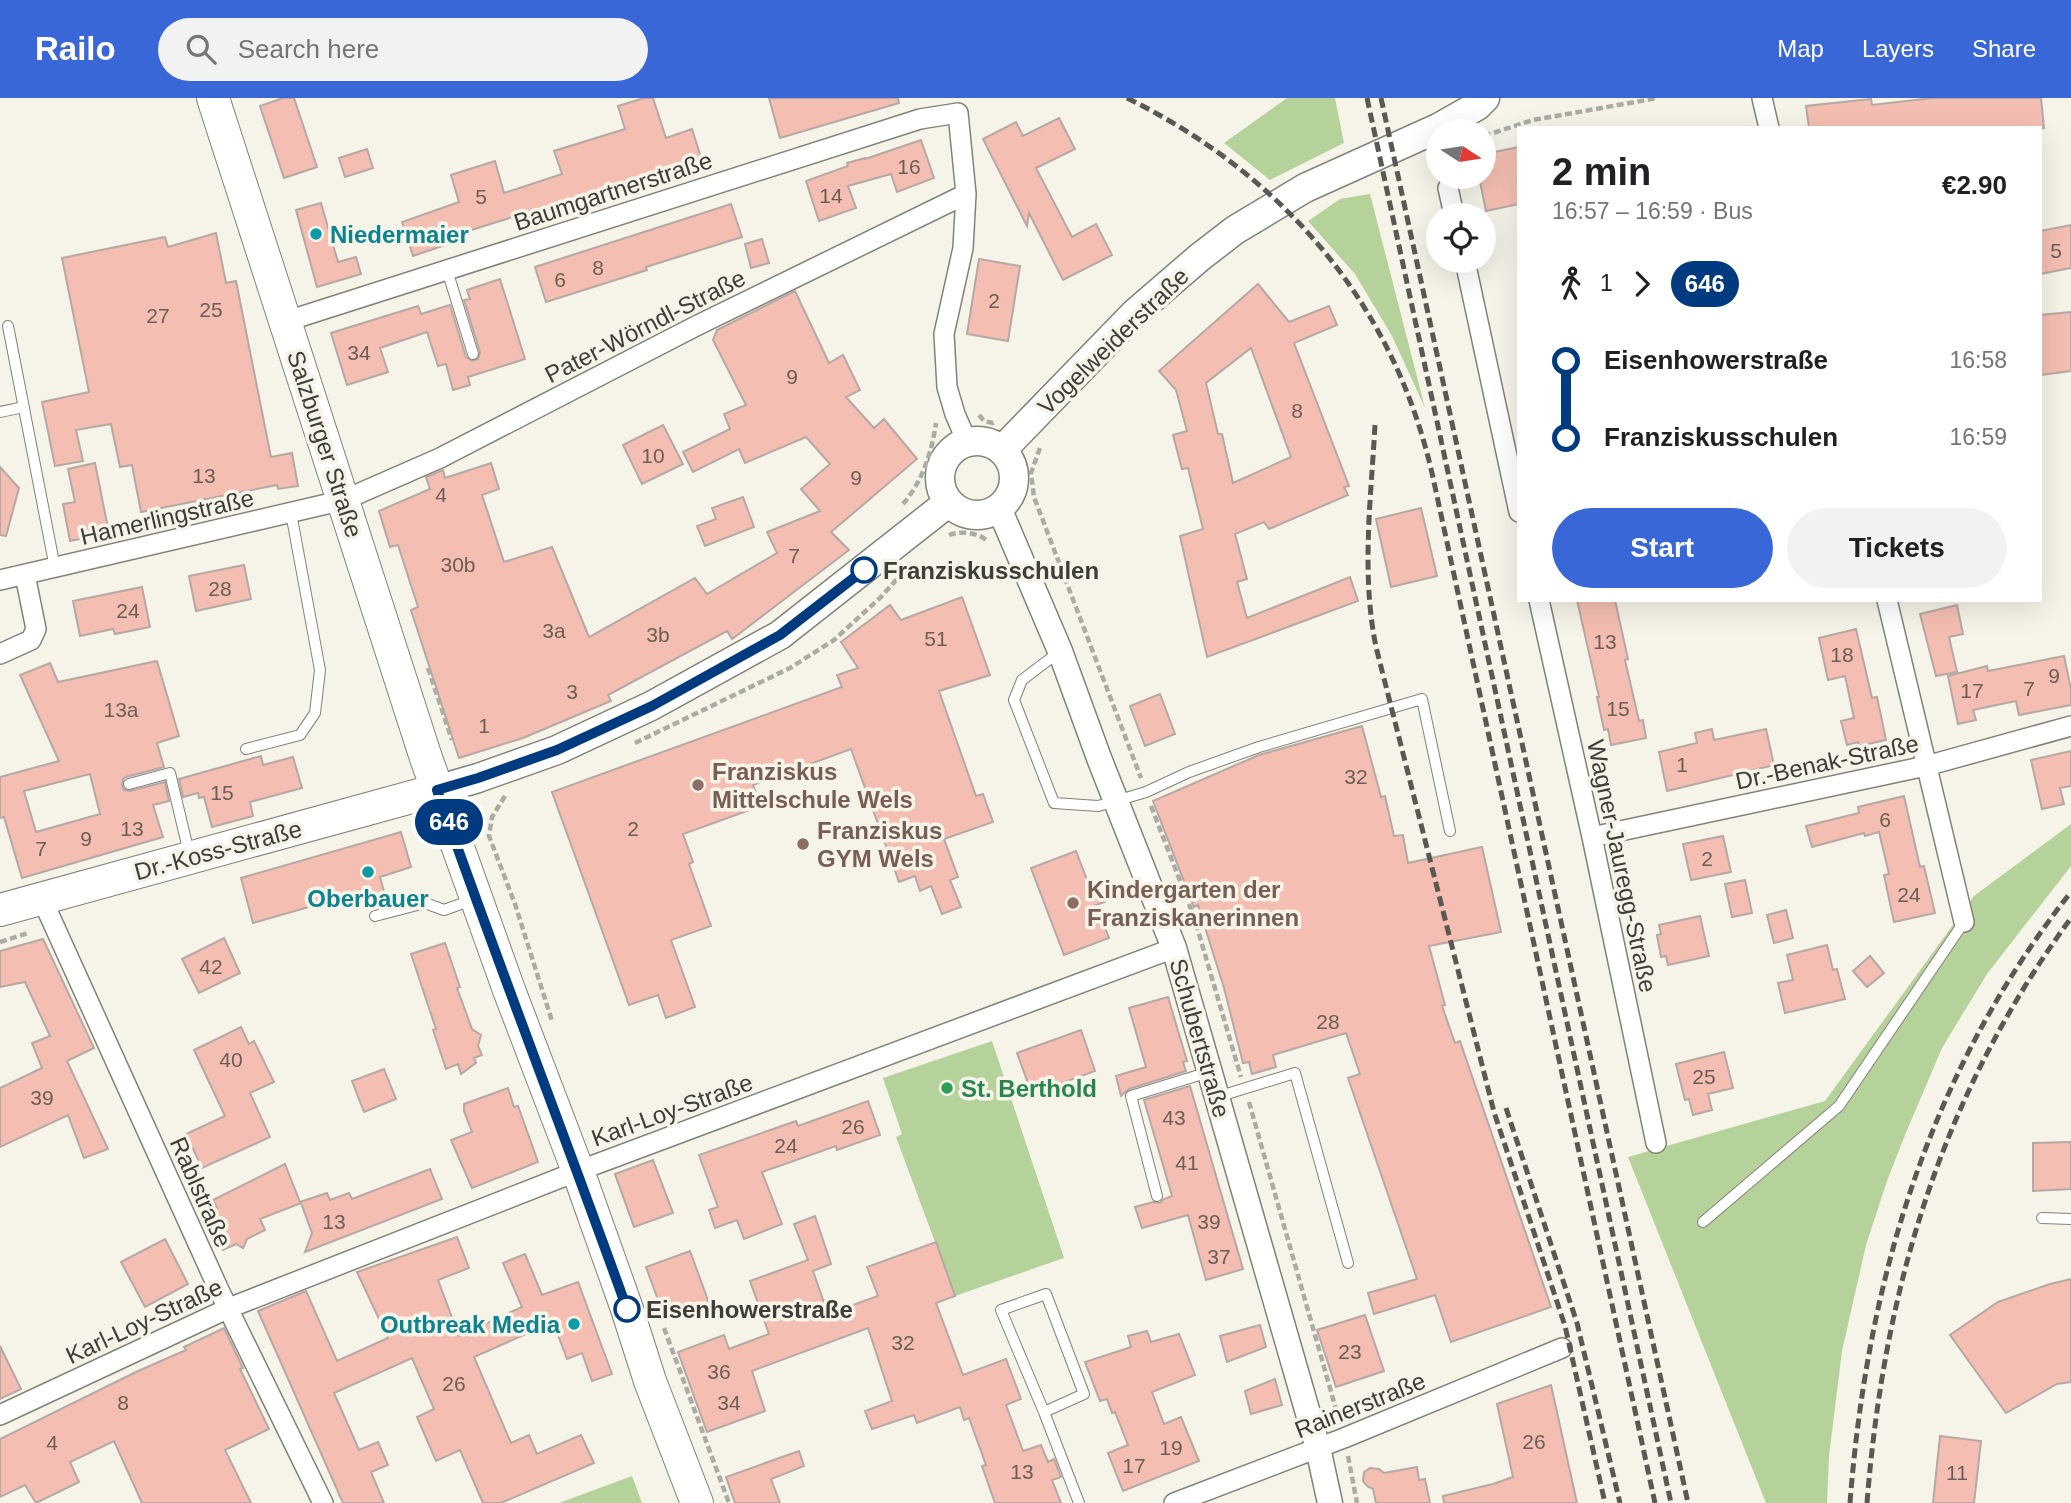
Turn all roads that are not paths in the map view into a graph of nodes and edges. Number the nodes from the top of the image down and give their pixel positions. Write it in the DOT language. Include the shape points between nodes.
graph roads {
  1 [pos="213,98"];
  2 [pos="1762,98"];
  3 [pos="1486,101"];
  4 [pos="1769,126"];
  5 [pos="966,194"];
  6 [pos="447,270"];
  7 [pos="1468,273"];
  8 [pos="284,322"];
  9 [pos="8,327"];
  10 [pos="473,354"];
  11 [pos="24,407"];
  12 [pos="0,412"];
  13 [pos="967,442"];
  14 [pos="1002,450"];
  15 [pos="344,500"];
  16 [pos="948,502"];
  17 [pos="1517,503"];
  18 [pos="999,508"];
  19 [pos="291,513"];
  20 [pos="55,568"];
  21 [pos="25,575"];
  22 [pos="0,580"];
  23 [pos="1539,602"];
  24 [pos="1887,602"];
  25 [pos="1060,651"];
  26 [pos="0,654"];
  27 [pos="2071,726"];
  28 [pos="246,749"];
  29 [pos="1926,766"];
  30 [pos="129,784"];
  31 [pos="437,790"];
  32 [pos="1116,801"];
  33 [pos="1450,831"];
  34 [pos="1592,837"];
  35 [pos="190,857"];
  36 [pos="475,899"];
  37 [pos="0,910"];
  38 [pos="47,911"];
  39 [pos="375,916"];
  40 [pos="1964,922"];
  41 [pos="1174,948"];
  42 [pos="1210,1072"];
  43 [pos="1217,1097"];
  44 [pos="1656,1143"];
  45 [pos="578,1171"];
  46 [pos="1157,1196"];
  47 [pos="2042,1218"];
  48 [pos="2071,1219"];
  49 [pos="1703,1222"];
  50 [pos="1348,1263"];
  51 [pos="229,1308"];
  52 [pos="1562,1348"];
  53 [pos="1044,1412"];
  54 [pos="0,1415"];
  55 [pos="1318,1448"];
  56 [pos="323,1503"];
  57 [pos="697,1503"];
  58 [pos="1079,1503"];
  59 [pos="1174,1503"];
  60 [pos="1330,1503"];
  1 -- 8 [label="main road, Salzburger Straße"];
  2 -- 4 [label="street"];
  3 -- 14 [label="main road, Vogelweiderstraße" via="1438,128 1304,188 1235,230 1135,313"];
  5 -- 6 [label="street, Baumgartnerstraße" via="958,113 920,119"];
  5 -- 13 [label="street" via="962,248 944,334 947,387"];
  5 -- 15 [label="street, Pater-Wörndl-Straße" via="440,458"];
  6 -- 8 [label="street, Baumgartnerstraße"];
  6 -- 10 [label="lane"];
  7 -- 17 [label="street"];
  8 -- 15 [label="main road, Salzburger Straße"];
  9 -- 11 [label="lane"];
  11 -- 12 [label="lane"];
  11 -- 20 [label="lane"];
  13 -- 14 [label="main road" via="991,443"];
  13 -- 16 [label="main road" via="953,449 940,470"];
  14 -- 18 [label="main road" via="1014,472 1012,490"];
  15 -- 19 [label="street, Hamerlingstraße"];
  15 -- 31 [label="main road, Salzburger Straße"];
  16 -- 18 [label="main road" via="976,515"];
  16 -- 31 [label="main road" via="768,642 652,706 557,750"];
  18 -- 25 [label="street, Schubertstraße" via="1003,545"];
  19 -- 20 [label="street, Hamerlingstraße"];
  19 -- 28 [label="lane" via="320,670 315,713 300,735"];
  20 -- 21 [label="street, Hamerlingstraße"];
  21 -- 22 [label="street, Hamerlingstraße"];
  21 -- 26 [label="street" via="36,629 31,640"];
  23 -- 34 [label="street, Wagner-Jauregg-Straße"];
  24 -- 29 [label="street"];
  25 -- 32 [label="street, Schubertstraße"];
  25 -- 32 [label="lane" via="1022,680 1014,700 1054,803 1098,806"];
  27 -- 29 [label="street, Dr.-Benak-Straße"];
  29 -- 34 [label="street, Dr.-Benak-Straße"];
  29 -- 40 [label="street"];
  30 -- 35 [label="lane" via="170,773"];
  31 -- 35 [label="main road, Dr.-Koss-Straße"];
  31 -- 36 [label="main road"];
  32 -- 33 [label="lane" via="1259,747 1422,699"];
  32 -- 41 [label="street, Schubertstraße"];
  34 -- 44 [label="street, Wagner-Jauregg-Straße"];
  35 -- 38 [label="main road, Dr.-Koss-Straße"];
  36 -- 39 [label="lane" via="444,909 425,903"];
  36 -- 45 [label="main road"];
  37 -- 38 [label="main road, Dr.-Koss-Straße"];
  38 -- 51 [label="street, Rablstraße"];
  40 -- 49 [label="lane" via="1839,1106"];
  41 -- 42 [label="street, Schubertstraße"];
  41 -- 45 [label="street, Karl-Loy-Straße"];
  42 -- 43 [label="street, Schubertstraße"];
  42 -- 46 [label="lane" via="1131,1096"];
  43 -- 50 [label="lane" via="1295,1073"];
  43 -- 55 [label="street, Schubertstraße"];
  45 -- 51 [label="street, Karl-Loy-Straße"];
  45 -- 57 [label="main road"];
  47 -- 48 [label="lane"];
  51 -- 54 [label="street, Karl-Loy-Straße"];
  51 -- 56 [label="street, Rablstraße"];
  52 -- 55 [label="street, Rainerstraße"];
  53 -- 53 [label="lane" via="1000,1310 1046,1294 1084,1394"];
  53 -- 58 [label="lane"];
  55 -- 59 [label="street, Rainerstraße"];
  55 -- 60 [label="street, Schubertstraße"];
}
